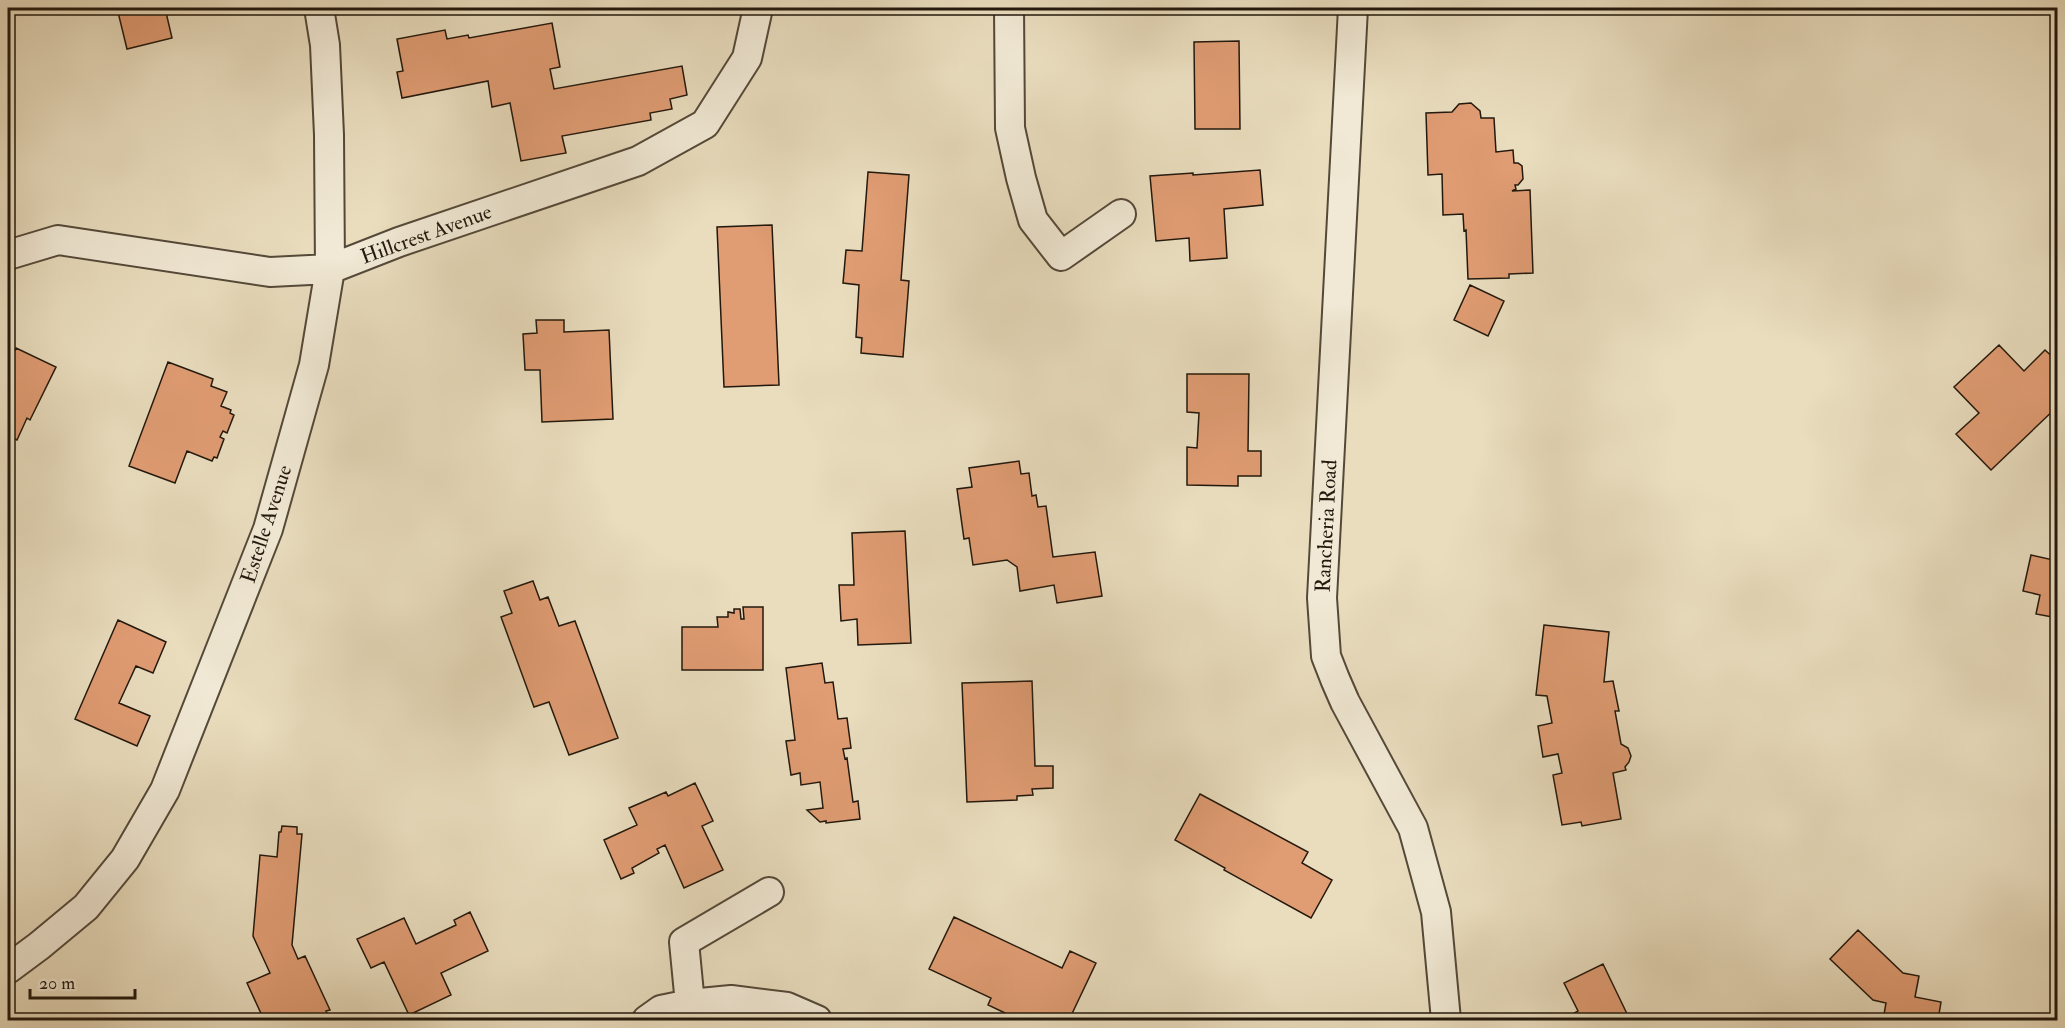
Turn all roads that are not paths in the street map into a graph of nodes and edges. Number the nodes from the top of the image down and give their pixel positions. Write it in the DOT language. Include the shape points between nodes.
graph roads {
  1 [pos="318,8"];
  2 [pos="758,8"];
  3 [pos="1009,8"];
  4 [pos="1353,8"];
  5 [pos="1122,214"];
  6 [pos="8,255"];
  7 [pos="330,269"];
  8 [pos="770,892"];
  9 [pos="8,969"];
  10 [pos="690,1004"];
  11 [pos="646,1020"];
  12 [pos="818,1020"];
  13 [pos="1446,1020"];
  1 -- 7 [label="street, Estelle Avenue" via="325,45"];
  2 -- 7 [label="street, Hillcrest Avenue" via="747,58 705,124 638,161 409,238"];
  3 -- 5 [label="street" via="1010,128 1033,220 1061,256"];
  4 -- 13 [label="street, Rancheria Road" via="1323,627 1326,656 1345,702 1413,828 1436,912"];
  6 -- 7 [label="street, Hillcrest Avenue" via="58,240 270,272"];
  7 -- 9 [label="street, Estelle Avenue" via="314,365 268,529 165,790 125,859 86,907"];
  8 -- 10 [label="street" via="684,942"];
  10 -- 11 [label="street" via="661,1010"];
  10 -- 12 [label="street" via="731,1000 776,1005"];
}
